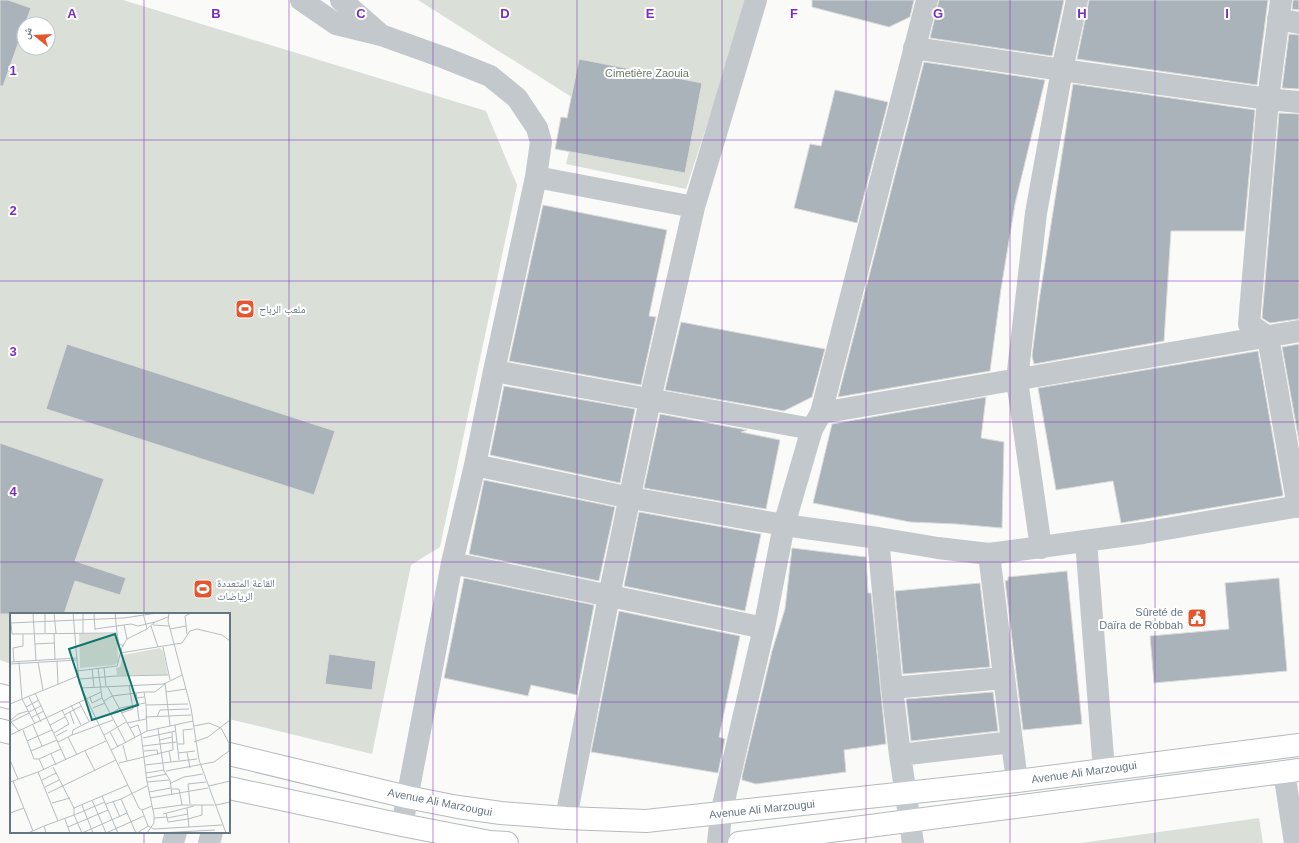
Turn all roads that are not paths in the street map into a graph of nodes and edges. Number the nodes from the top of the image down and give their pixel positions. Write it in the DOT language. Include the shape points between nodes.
graph roads {
  1 [pos="301,0"];
  2 [pos="756,0"];
  3 [pos="927,0"];
  4 [pos="1077,0"];
  5 [pos="346,2"];
  6 [pos="1286,14"];
  7 [pos="336,24"];
  8 [pos="381,35"];
  9 [pos="914,48"];
  10 [pos="1062,70"];
  11 [pos="1268,99"];
  12 [pos="1299,102"];
  13 [pos="536,177"];
  14 [pos="694,207"];
  15 [pos="1299,331"];
  16 [pos="1268,337"];
  17 [pos="494,371"];
  18 [pos="1017,380"];
  19 [pos="650,400"];
  20 [pos="816,421"];
  21 [pos="475,465"];
  22 [pos="630,498"];
  23 [pos="1298,507"];
  24 [pos="784,526"];
  25 [pos="878,538"];
  26 [pos="1086,541"];
  27 [pos="1041,548"];
  28 [pos="989,554"];
  29 [pos="452,563"];
  30 [pos="609,596"];
  31 [pos="764,628"];
  32 [pos="1004,678"];
  33 [pos="892,688"];
  34 [pos="0,695"];
  35 [pos="10,698"];
  36 [pos="0,730"];
  37 [pos="10,733"];
  38 [pos="1012,742"];
  39 [pos="1299,745"];
  40 [pos="900,755"];
  41 [pos="230,759"];
  42 [pos="1104,770"];
  43 [pos="1292,771"];
  44 [pos="1017,781"];
  45 [pos="230,788"];
  46 [pos="906,794"];
  47 [pos="407,797"];
  48 [pos="721,814"];
  49 [pos="566,818"];
  50 [pos="910,822"];
  51 [pos="402,825"];
  52 [pos="176,833"];
  53 [pos="212,833"];
  54 [pos="174,843"];
  55 [pos="209,843"];
  56 [pos="495,843"];
  57 [pos="718,843"];
  58 [pos="739,843"];
  59 [pos="913,843"];
  60 [pos="1295,843"];
  1 -- 7 [label="street"];
  2 -- 14 [label="street"];
  3 -- 9 [label="street"];
  4 -- 10 [label="street"];
  5 -- 7 [label="street"];
  5 -- 8 [label="street"];
  6 -- 11 [label="street"];
  7 -- 8 [label="street"];
  8 -- 13 [label="street" via="490,76 517,98 537,128 541,142"];
  9 -- 10 [label="street"];
  9 -- 20 [label="street"];
  10 -- 11 [label="street"];
  10 -- 18 [label="street" via="1036,213"];
  11 -- 12 [label="street"];
  11 -- 16 [label="street" via="1249,324"];
  13 -- 14 [label="street"];
  13 -- 17 [label="street"];
  14 -- 19 [label="street"];
  15 -- 16 [label="street"];
  16 -- 18 [label="street"];
  16 -- 23 [label="street"];
  17 -- 19 [label="street"];
  17 -- 21 [label="street"];
  18 -- 20 [label="street"];
  18 -- 27 [label="street"];
  19 -- 20 [label="street"];
  19 -- 22 [label="street"];
  20 -- 24 [label="street"];
  21 -- 22 [label="street"];
  21 -- 29 [label="street"];
  22 -- 24 [label="street"];
  22 -- 30 [label="street"];
  23 -- 26 [label="street"];
  24 -- 25 [label="street"];
  24 -- 31 [label="street"];
  25 -- 28 [label="street"];
  25 -- 33 [label="street"];
  26 -- 27 [label="street"];
  26 -- 42 [label="street"];
  27 -- 28 [label="street"];
  28 -- 32 [label="street"];
  29 -- 30 [label="street"];
  29 -- 47 [label="street"];
  30 -- 31 [label="street"];
  30 -- 49 [label="street"];
  31 -- 48 [label="street"];
  32 -- 33 [label="street"];
  32 -- 38 [label="street"];
  33 -- 40 [label="street"];
  34 -- 35 [label="main road"];
  36 -- 37 [label="main road"];
  38 -- 40 [label="street"];
  38 -- 44 [label="street"];
  39 -- 42 [label="main road, Avenue Ali Marzougui"];
  40 -- 46 [label="street"];
  41 -- 47 [label="main road, Avenue Ali Marzougui"];
  42 -- 44 [label="main road, Avenue Ali Marzougui"];
  43 -- 50 [label="main road"];
  43 -- 60 [label="street"];
  44 -- 46 [label="main road, Avenue Ali Marzougui"];
  45 -- 51 [label="main road"];
  46 -- 48 [label="main road, Avenue Ali Marzougui"];
  46 -- 50 [label="street"];
  47 -- 49 [label="main road, Avenue Ali Marzougui" via="472,809"];
  47 -- 51 [label="street"];
  48 -- 49 [label="main road, Avenue Ali Marzougui" via="646,821"];
  48 -- 57 [label="street"];
  50 -- 58 [label="main road"];
  50 -- 59 [label="street"];
  51 -- 56 [label="main road"];
  52 -- 54 [label="street"];
  53 -- 55 [label="street"];
}
